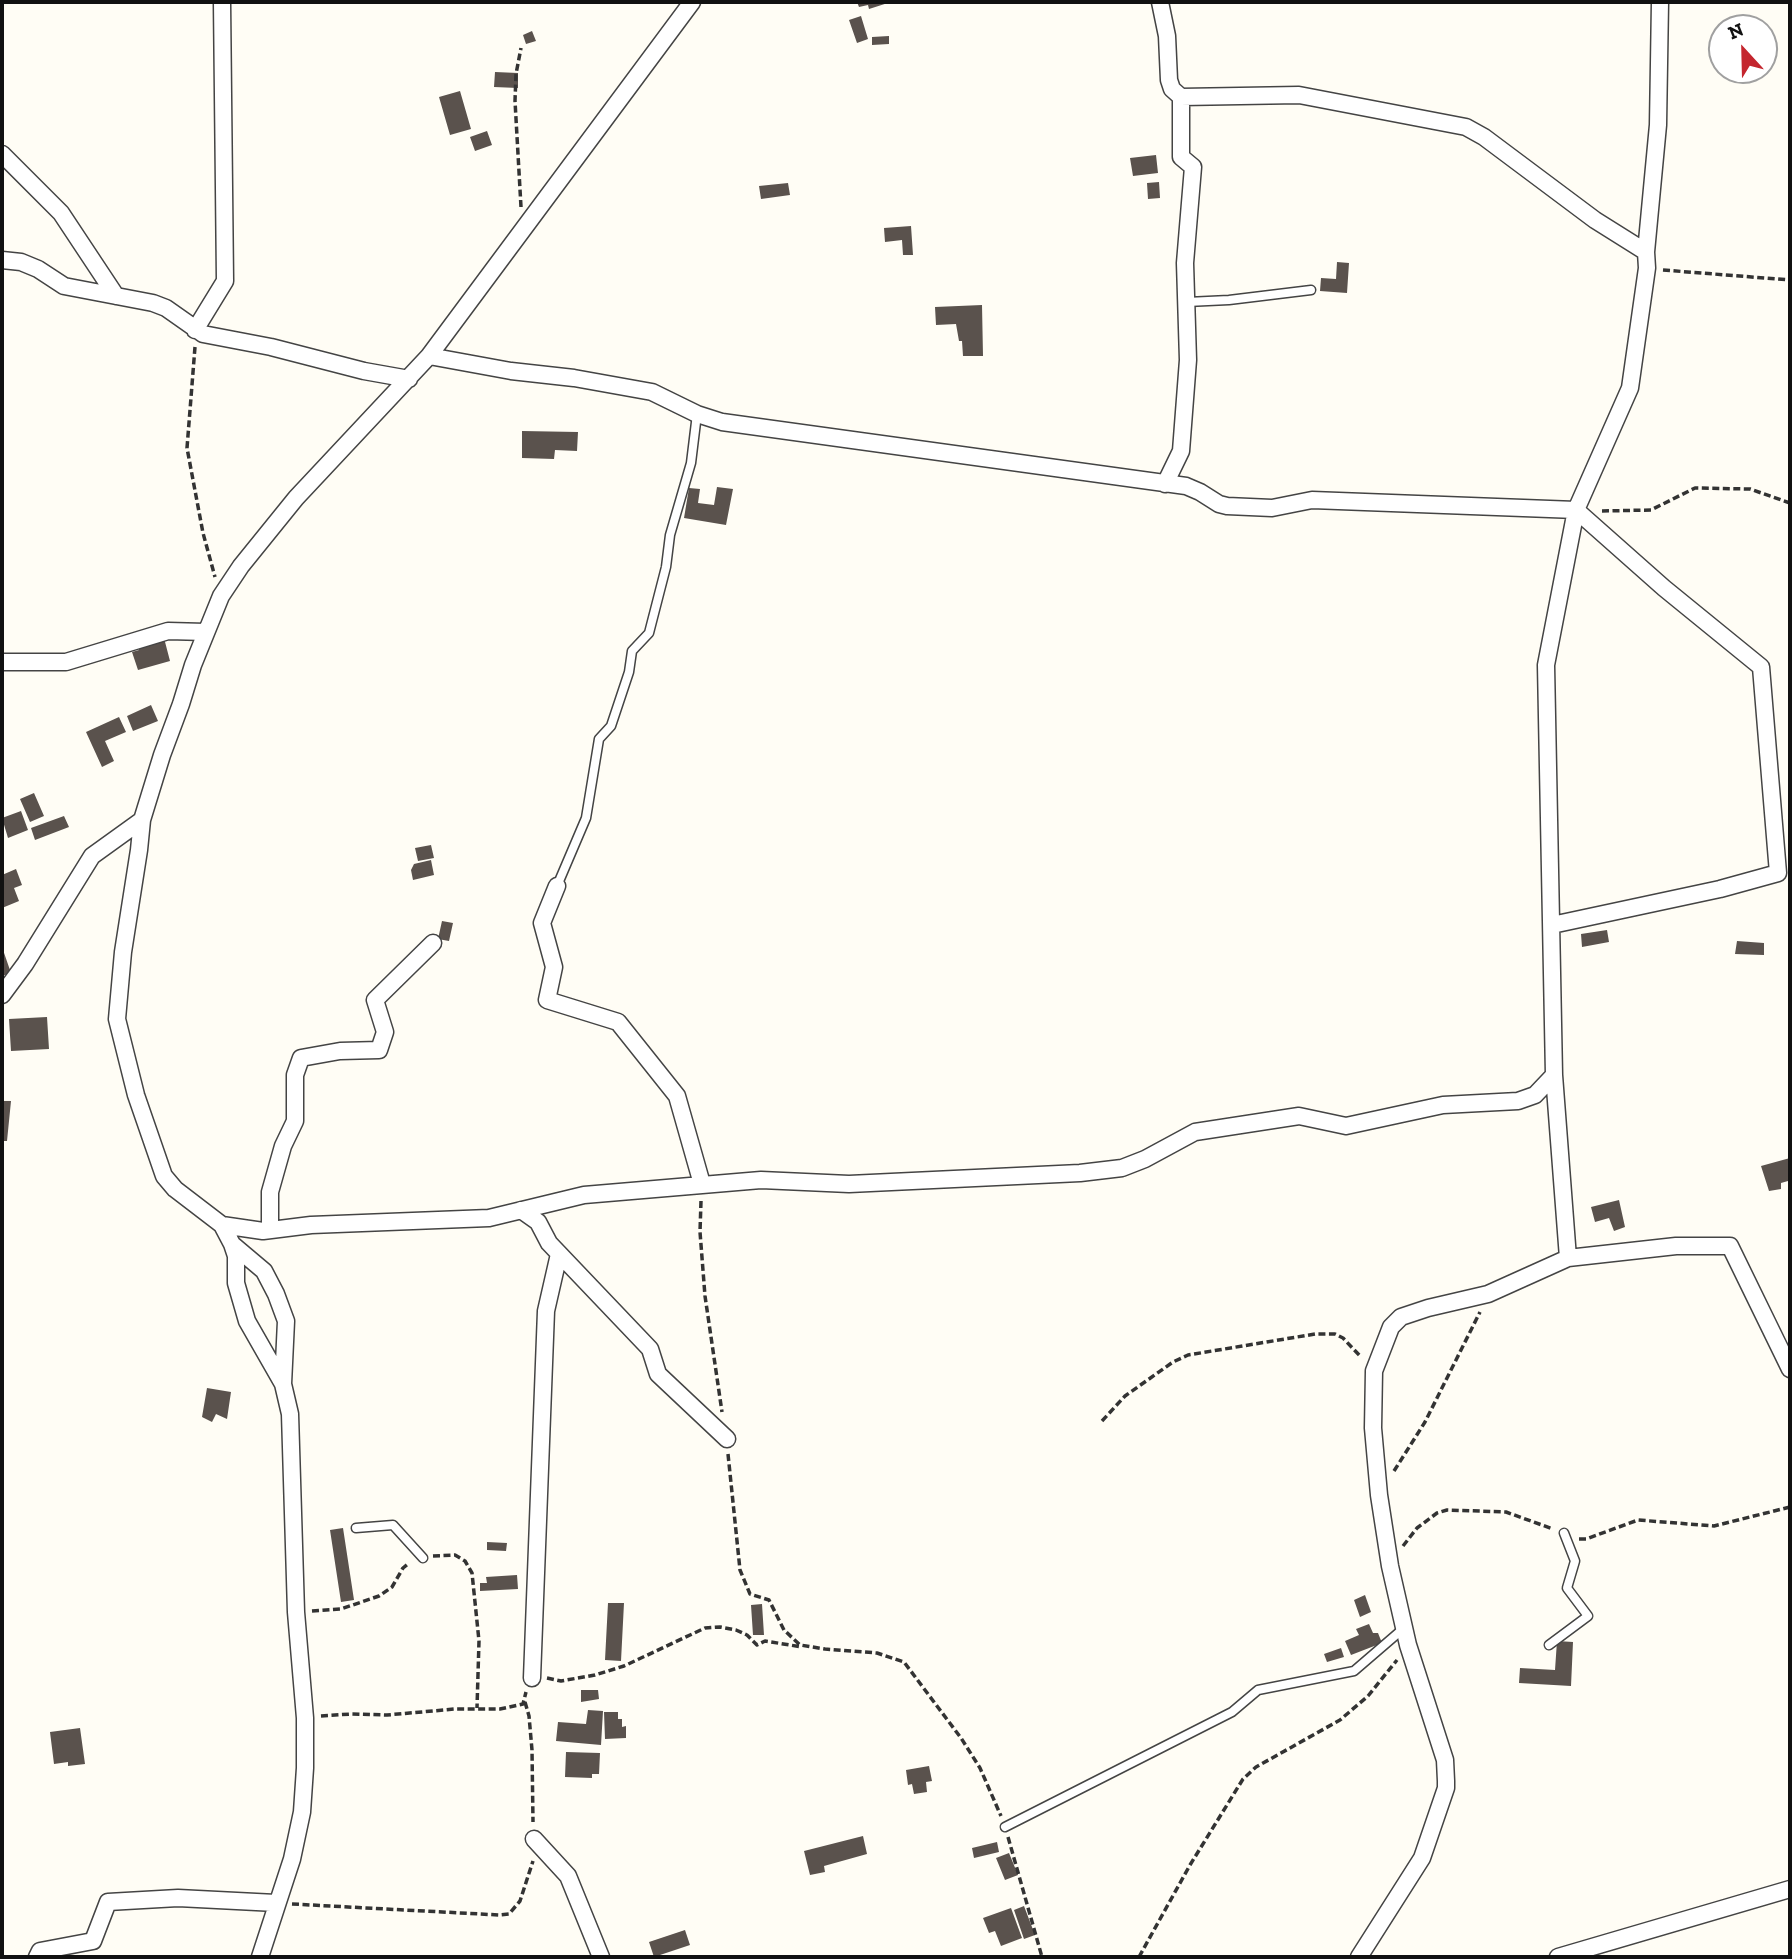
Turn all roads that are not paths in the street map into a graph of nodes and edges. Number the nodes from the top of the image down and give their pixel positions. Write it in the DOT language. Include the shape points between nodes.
graph roads {
  1 [pos="222,2"];
  2 [pos="692,2"];
  3 [pos="1160,2"];
  4 [pos="1660,2"];
  5 [pos="1181,97"];
  6 [pos="2,154"];
  7 [pos="2,260"];
  8 [pos="1647,260"];
  9 [pos="1311,289"];
  10 [pos="116,296"];
  11 [pos="1187,302"];
  12 [pos="195,330"];
  13 [pos="429,356"];
  14 [pos="409,379"];
  15 [pos="696,414"];
  16 [pos="1165,484"];
  17 [pos="1576,510"];
  18 [pos="206,632"];
  19 [pos="2,662"];
  20 [pos="142,820"];
  21 [pos="557,886"];
  22 [pos="1552,925"];
  23 [pos="433,943"];
  24 [pos="2,995"];
  25 [pos="1554,1075"];
  26 [pos="702,1185"];
  27 [pos="521,1210"];
  28 [pos="222,1226"];
  29 [pos="270,1230"];
  30 [pos="232,1244"];
  31 [pos="559,1254"];
  32 [pos="1568,1258"];
  33 [pos="1790,1369"];
  34 [pos="283,1384"];
  35 [pos="727,1439"];
  36 [pos="356,1528"];
  37 [pos="1564,1533"];
  38 [pos="423,1558"];
  39 [pos="1404,1628"];
  40 [pos="1549,1645"];
  41 [pos="532,1678"];
  42 [pos="1005,1827"];
  43 [pos="534,1839"];
  44 [pos="1790,1889"];
  45 [pos="276,1903"];
  46 [pos="37,1957"];
  47 [pos="260,1957"];
  48 [pos="601,1957"];
  49 [pos="1359,1957"];
  50 [pos="1558,1957"];
  1 -- 12 [label="street" via="225,281"];
  2 -- 13 [label="street"];
  3 -- 5 [label="street" via="1169,80"];
  4 -- 8 [label="street" via="1658,125"];
  5 -- 8 [label="street" via="1299,96 1466,127"];
  5 -- 11 [label="street" via="1181,157 1193,167 1185,263"];
  6 -- 10 [label="street" via="61,213"];
  7 -- 10 [label="street" via="21,262 64,286"];
  8 -- 17 [label="street" via="1630,388"];
  9 -- 11 [label="lane"];
  10 -- 12 [label="street" via="166,308"];
  11 -- 16 [label="street" via="1181,451"];
  12 -- 14 [label="street"];
  13 -- 14 [label="street"];
  13 -- 15 [label="street" via="652,392"];
  14 -- 18 [label="street" via="296,498 241,566 221,596"];
  15 -- 16 [label="street" via="722,422"];
  15 -- 21 [label="lane" via="691,463 649,633 632,651 611,726 599,739 586,818"];
  16 -- 17 [label="street" via="1192,488 1219,504 1261,509 1312,500"];
  17 -- 22 [label="street" via="1546,665"];
  17 -- 22 [label="street" via="1761,667 1778,873"];
  18 -- 19 [label="street" via="168,631 66,662"];
  18 -- 20 [label="street"];
  20 -- 24 [label="street" via="92,856"];
  20 -- 28 [label="street" via="117,1019 136,1095 164,1176"];
  21 -- 26 [label="street" via="542,923 554,967 547,1000 618,1022 677,1096"];
  22 -- 25 [label="street"];
  23 -- 29 [label="street" via="375,1000 385,1032 379,1050 301,1058 295,1075 295,1121 270,1192"];
  25 -- 26 [label="street" via="1535,1095 1518,1101 1443,1105 1346,1126 1299,1116 1208,1130 1186,1135 1122,1168 849,1184 761,1180"];
  25 -- 32 [label="street"];
  26 -- 27 [label="street" via="584,1195"];
  27 -- 29 [label="street" via="489,1218"];
  27 -- 31 [label="street" via="538,1222"];
  28 -- 29 [label="street"];
  28 -- 30 [label="street"];
  30 -- 34 [label="street" via="236,1283 247,1321"];
  30 -- 34 [label="street" via="264,1272 283,1312"];
  31 -- 35 [label="street" via="650,1349 658,1374"];
  31 -- 41 [label="street" via="546,1311"];
  32 -- 33 [label="street" via="1676,1246 1730,1246"];
  32 -- 39 [label="street" via="1489,1294 1401,1317 1391,1327 1374,1371 1373,1428 1390,1566"];
  34 -- 45 [label="street" via="290,1414 305,1768 292,1859"];
  36 -- 38 [label="lane" via="393,1525"];
  37 -- 40 [label="lane" via="1575,1561 1567,1588 1588,1616"];
  39 -- 42 [label="lane" via="1354,1671 1258,1690 1232,1712"];
  39 -- 49 [label="street" via="1445,1760 1446,1788 1422,1858"];
  43 -- 48 [label="street" via="568,1876"];
  44 -- 50 [label="street"];
  45 -- 46 [label="street" via="178,1898 108,1902 93,1941 40,1951"];
  45 -- 47 [label="street"];
}
